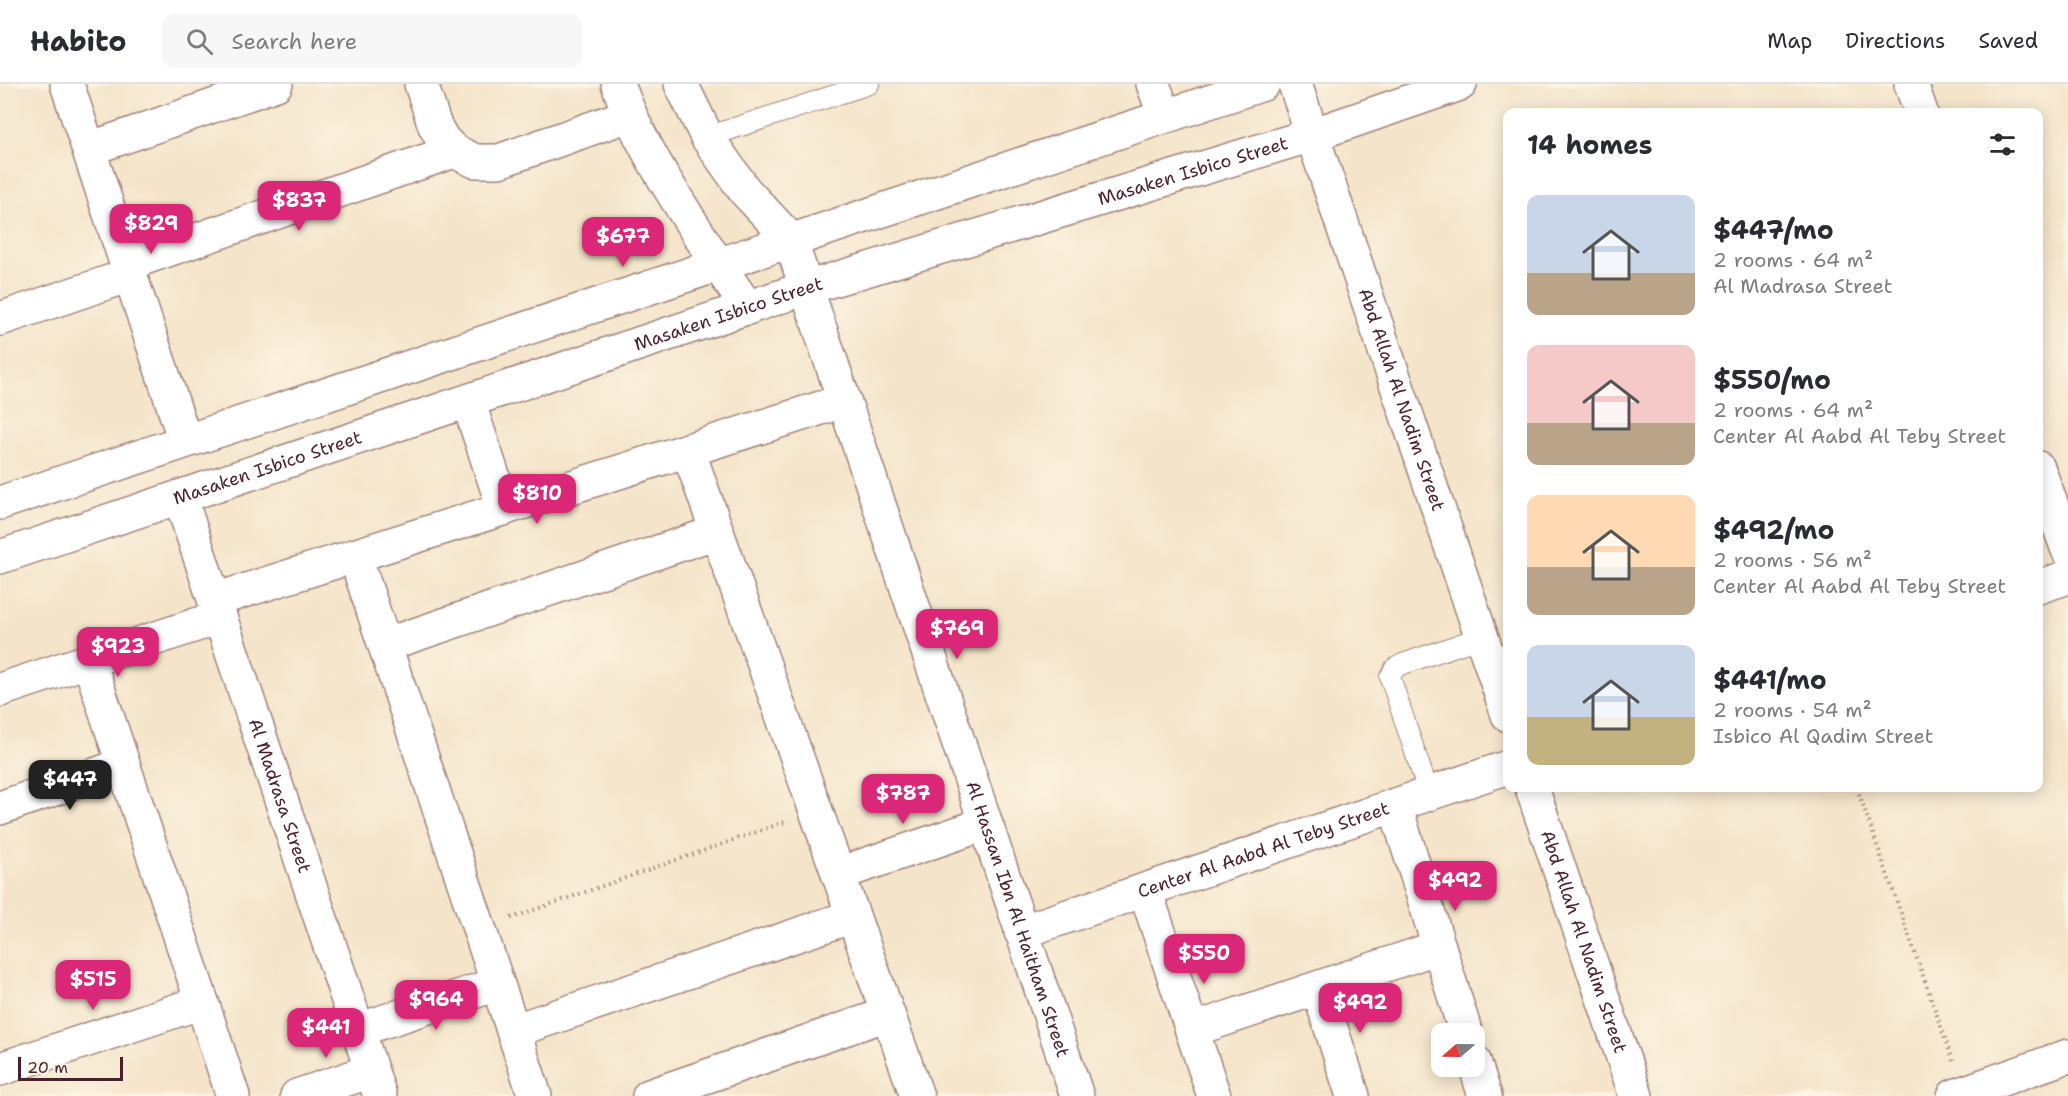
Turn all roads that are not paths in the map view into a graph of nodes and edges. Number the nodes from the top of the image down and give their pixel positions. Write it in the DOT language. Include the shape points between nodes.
graph roads {
  1 [pos="67,84"];
  2 [pos="276,84"];
  3 [pos="421,84"];
  4 [pos="618,84"];
  5 [pos="681,84"];
  6 [pos="869,84"];
  7 [pos="1153,84"];
  8 [pos="1295,84"];
  9 [pos="1460,84"];
  10 [pos="1911,84"];
  11 [pos="1250,86"];
  12 [pos="1920,108"];
  13 [pos="629,115"];
  14 [pos="1165,116"];
  15 [pos="1312,135"];
  16 [pos="707,137"];
  17 [pos="89,149"];
  18 [pos="454,151"];
  19 [pos="790,239"];
  20 [pos="717,264"];
  21 [pos="129,269"];
  22 [pos="806,288"];
  23 [pos="748,308"];
  24 [pos="0,319"];
  25 [pos="468,401"];
  26 [pos="843,401"];
  27 [pos="185,441"];
  28 [pos="688,450"];
  29 [pos="2043,482"];
  30 [pos="180,497"];
  31 [pos="0,503"];
  32 [pos="504,508"];
  33 [pos="717,532"];
  34 [pos="2068,550"];
  35 [pos="0,556"];
  36 [pos="355,556"];
  37 [pos="2068,578"];
  38 [pos="2043,586"];
  39 [pos="218,609"];
  40 [pos="1481,638"];
  41 [pos="385,645"];
  42 [pos="89,661"];
  43 [pos="0,690"];
  44 [pos="1503,701"];
  45 [pos="123,765"];
  46 [pos="1503,769"];
  47 [pos="1533,792"];
  48 [pos="1429,794"];
  49 [pos="1395,806"];
  50 [pos="0,808"];
  51 [pos="985,824"];
  52 [pos="838,874"];
  53 [pos="1145,890"];
  54 [pos="853,916"];
  55 [pos="1021,932"];
  56 [pos="1439,947"];
  57 [pos="498,984"];
  58 [pos="1318,988"];
  59 [pos="202,1002"];
  60 [pos="888,1014"];
  61 [pos="1463,1023"];
  62 [pos="358,1030"];
  63 [pos="1192,1030"];
  64 [pos="513,1031"];
  65 [pos="2068,1056"];
  66 [pos="0,1069"];
  67 [pos="1479,1077"];
  68 [pos="375,1084"];
  69 [pos="1959,1094"];
  70 [pos="233,1096"];
  71 [pos="297,1096"];
  72 [pos="535,1096"];
  73 [pos="649,1096"];
  74 [pos="917,1096"];
  75 [pos="1077,1096"];
  76 [pos="1214,1096"];
  77 [pos="1353,1096"];
  78 [pos="1485,1096"];
  79 [pos="1635,1096"];
  1 -- 17 [label="street"];
  2 -- 17 [label="street"];
  3 -- 18 [label="street" via="435,126"];
  4 -- 13 [label="street"];
  5 -- 16 [label="street, Al Hassan Ibn Al Haitham Street"];
  6 -- 16 [label="lane"];
  7 -- 14 [label="street"];
  8 -- 15 [label="street, Abd Allah Al Nadim Street"];
  9 -- 15 [label="street, Masaken Isbico Street"];
  10 -- 12 [label="street"];
  11 -- 14 [label="street"];
  13 -- 18 [label="street" via="499,161 475,161"];
  13 -- 20 [label="street" via="663,179"];
  14 -- 19 [label="street"];
  15 -- 22 [label="street, Masaken Isbico Street"];
  15 -- 40 [label="street, Abd Allah Al Nadim Street"];
  16 -- 19 [label="street, Al Hassan Ibn Al Haitham Street" via="745,191"];
  17 -- 21 [label="street"];
  18 -- 21 [label="street"];
  19 -- 20 [label="street"];
  19 -- 22 [label="street, Al Hassan Ibn Al Haitham Street"];
  20 -- 23 [label="street"];
  20 -- 27 [label="street"];
  21 -- 24 [label="street"];
  21 -- 27 [label="street"];
  22 -- 23 [label="street, Masaken Isbico Street"];
  22 -- 26 [label="street, Al Hassan Ibn Al Haitham Street"];
  23 -- 25 [label="street, Masaken Isbico Street"];
  25 -- 30 [label="street, Masaken Isbico Street"];
  25 -- 32 [label="street"];
  26 -- 28 [label="street"];
  26 -- 51 [label="street, Al Hassan Ibn Al Haitham Street"];
  27 -- 31 [label="street"];
  28 -- 32 [label="street"];
  28 -- 33 [label="street"];
  29 -- 34 [label="street"];
  30 -- 35 [label="street, Masaken Isbico Street"];
  30 -- 39 [label="street, Al Madrasa Street"];
  32 -- 36 [label="street"];
  33 -- 41 [label="street"];
  33 -- 52 [label="street"];
  36 -- 39 [label="street"];
  36 -- 41 [label="street"];
  37 -- 38 [label="street"];
  39 -- 42 [label="street"];
  39 -- 62 [label="street, Al Madrasa Street"];
  40 -- 44 [label="street, Abd Allah Al Nadim Street"];
  40 -- 48 [label="lane" via="1404,663 1390,677"];
  41 -- 57 [label="street"];
  42 -- 43 [label="street"];
  42 -- 45 [label="street"];
  45 -- 50 [label="street"];
  45 -- 59 [label="street"];
  46 -- 48 [label="street, Center Al Aabd Al Teby Street"];
  47 -- 79 [label="street, Abd Allah Al Nadim Street"];
  48 -- 49 [label="street, Center Al Aabd Al Teby Street"];
  49 -- 53 [label="street, Center Al Aabd Al Teby Street"];
  49 -- 56 [label="street"];
  51 -- 52 [label="street"];
  51 -- 55 [label="street, Al Hassan Ibn Al Haitham Street"];
  52 -- 54 [label="street"];
  53 -- 55 [label="street, Center Al Aabd Al Teby Street"];
  53 -- 63 [label="street"];
  54 -- 60 [label="street"];
  54 -- 64 [label="street"];
  55 -- 75 [label="street, Al Hassan Ibn Al Haitham Street"];
  56 -- 58 [label="street"];
  56 -- 61 [label="street"];
  57 -- 62 [label="street"];
  57 -- 64 [label="street"];
  58 -- 63 [label="street"];
  58 -- 77 [label="street"];
  59 -- 66 [label="street"];
  59 -- 70 [label="street"];
  60 -- 73 [label="street"];
  60 -- 74 [label="street"];
  62 -- 68 [label="street, Al Madrasa Street"];
  63 -- 76 [label="street"];
  64 -- 72 [label="street"];
  65 -- 69 [label="street"];
  67 -- 78 [label="street"];
  68 -- 71 [label="street"];
}
